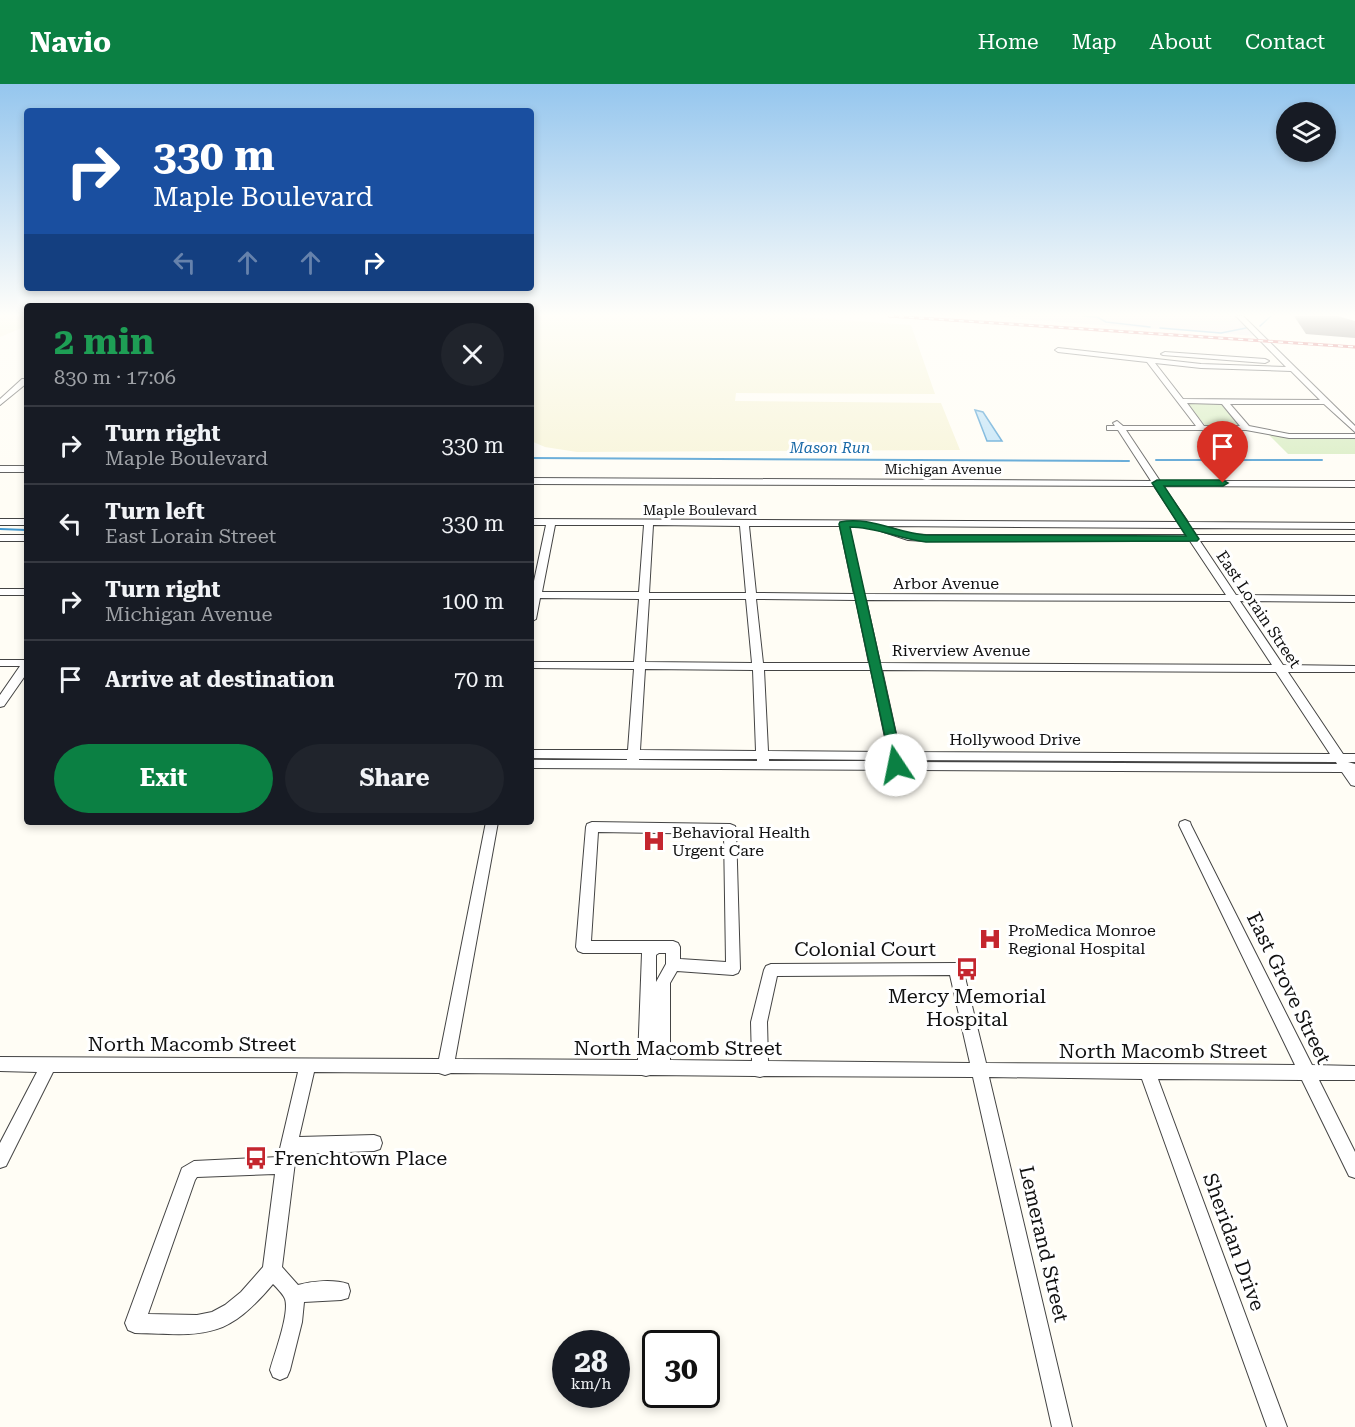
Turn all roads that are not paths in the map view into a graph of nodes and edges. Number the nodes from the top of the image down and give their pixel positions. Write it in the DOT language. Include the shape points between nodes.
graph roads {
  1 [pos="1164,379"];
  2 [pos="1304,379"];
  3 [pos="24,382"];
  4 [pos="1182,401"];
  5 [pos="1224,401"];
  6 [pos="1327,402"];
  7 [pos="0,403"];
  8 [pos="1202,428"];
  9 [pos="1246,428"];
  10 [pos="1355,430"];
  11 [pos="1355,436"];
  12 [pos="0,469"];
  13 [pos="24,469"];
  14 [pos="534,481"];
  15 [pos="1157,483"];
  16 [pos="1355,484"];
  17 [pos="0,522"];
  18 [pos="24,522"];
  19 [pos="534,522"];
  20 [pos="550,522"];
  21 [pos="649,523"];
  22 [pos="744,524"];
  23 [pos="844,524"];
  24 [pos="868,524"];
  25 [pos="901,525"];
  26 [pos="1055,525"];
  27 [pos="1183,525"];
  28 [pos="1321,526"];
  29 [pos="1355,526"];
  30 [pos="908,537"];
  31 [pos="0,538"];
  32 [pos="24,538"];
  33 [pos="1063,538"];
  34 [pos="1332,538"];
  35 [pos="1355,538"];
  36 [pos="1193,539"];
  37 [pos="0,592"];
  38 [pos="24,592"];
  39 [pos="645,594"];
  40 [pos="536,595"];
  41 [pos="751,596"];
  42 [pos="859,598"];
  43 [pos="1233,599"];
  44 [pos="1355,599"];
  45 [pos="534,605"];
  46 [pos="0,663"];
  47 [pos="24,664"];
  48 [pos="639,664"];
  49 [pos="534,665"];
  50 [pos="758,665"];
  51 [pos="874,666"];
  52 [pos="24,668"];
  53 [pos="1281,669"];
  54 [pos="1355,669"];
  55 [pos="0,703"];
  56 [pos="534,754"];
  57 [pos="1355,758"];
  58 [pos="633,760"];
  59 [pos="763,760"];
  60 [pos="896,760"];
  61 [pos="534,764"];
  62 [pos="1347,765"];
  63 [pos="1355,782"];
  64 [pos="491,825"];
  65 [pos="1185,825"];
  66 [pos="656,947"];
  67 [pos="673,965"];
  68 [pos="0,1064"];
  69 [pos="49,1064"];
  70 [pos="307,1066"];
  71 [pos="445,1068"];
  72 [pos="654,1069"];
  73 [pos="760,1070"];
  74 [pos="981,1071"];
  75 [pos="1148,1072"];
  76 [pos="1308,1073"];
  77 [pos="1355,1073"];
  78 [pos="374,1143"];
  79 [pos="289,1146"];
  80 [pos="0,1160"];
  81 [pos="285,1165"];
  82 [pos="1355,1170"];
  83 [pos="272,1271"];
  84 [pos="341,1291"];
  85 [pos="294,1296"];
  86 [pos="279,1370"];
  87 [pos="1062,1427"];
  88 [pos="1277,1427"];
  1 -- 4 [label="street"];
  2 -- 6 [label="street"];
  3 -- 7 [label="street"];
  4 -- 5 [label="street"];
  4 -- 8 [label="street"];
  5 -- 6 [label="street"];
  5 -- 9 [label="street"];
  6 -- 10 [label="street"];
  8 -- 9 [label="street"];
  8 -- 15 [label="street, East Lorain Street" via="1116,426"];
  9 -- 11 [label="street" via="1289,436"];
  12 -- 13 [label="street"];
  14 -- 15 [label="street, Michigan Avenue"];
  15 -- 16 [label="street, Michigan Avenue"];
  15 -- 27 [label="street, East Lorain Street"];
  17 -- 18 [label="street"];
  19 -- 20 [label="street, Maple Boulevard"];
  20 -- 21 [label="street, Maple Boulevard"];
  20 -- 40 [label="street"];
  21 -- 22 [label="street, Maple Boulevard"];
  21 -- 39 [label="street"];
  22 -- 23 [label="street, Maple Boulevard"];
  22 -- 41 [label="street"];
  23 -- 24 [label="street, Maple Boulevard"];
  23 -- 42 [label="street"];
  24 -- 25 [label="street, Maple Boulevard"];
  24 -- 30 [label="street, Maple Boulevard"];
  25 -- 26 [label="street, Maple Boulevard"];
  25 -- 30 [label="street"];
  26 -- 27 [label="street, Maple Boulevard"];
  26 -- 33 [label="street"];
  27 -- 28 [label="street, Maple Boulevard"];
  27 -- 36 [label="street, East Lorain Street"];
  28 -- 29 [label="street, Maple Boulevard"];
  28 -- 34 [label="street"];
  30 -- 33 [label="street, Maple Boulevard"];
  31 -- 32 [label="street"];
  33 -- 36 [label="street, Maple Boulevard"];
  34 -- 35 [label="street, Maple Boulevard"];
  34 -- 36 [label="street, Maple Boulevard"];
  36 -- 43 [label="street, East Lorain Street"];
  37 -- 38 [label="street"];
  39 -- 40 [label="street, Arbor Avenue"];
  39 -- 41 [label="street, Arbor Avenue"];
  39 -- 48 [label="street"];
  40 -- 45 [label="street"];
  41 -- 42 [label="street, Arbor Avenue"];
  41 -- 50 [label="street"];
  42 -- 43 [label="street, Arbor Avenue"];
  42 -- 51 [label="street"];
  43 -- 44 [label="street, Arbor Avenue"];
  43 -- 53 [label="street, East Lorain Street"];
  46 -- 47 [label="street"];
  48 -- 49 [label="street, Riverview Avenue"];
  48 -- 50 [label="street, Riverview Avenue"];
  48 -- 58 [label="street"];
  50 -- 51 [label="street, Riverview Avenue"];
  50 -- 59 [label="street"];
  51 -- 53 [label="street, Riverview Avenue"];
  51 -- 60 [label="street"];
  52 -- 55 [label="street"];
  53 -- 54 [label="street, Riverview Avenue"];
  53 -- 62 [label="street, East Lorain Street"];
  56 -- 58 [label="street, Hollywood Drive"];
  57 -- 62 [label="street, Hollywood Drive"];
  58 -- 59 [label="street, Hollywood Drive"];
  58 -- 61 [label="street, Hollywood Drive"];
  59 -- 60 [label="street, Hollywood Drive"];
  60 -- 62 [label="street, Hollywood Drive"];
  62 -- 63 [label="street, East Lorain Street"];
  64 -- 71 [label="street"];
  65 -- 76 [label="street, East Grove Street"];
  66 -- 67 [label="street" via="673,947"];
  66 -- 67 [label="street" via="583,948 592,827 730,829 733,969"];
  66 -- 72 [label="street" via="649,952"];
  67 -- 72 [label="street" via="663,982"];
  68 -- 69 [label="street, North Macomb Street"];
  69 -- 70 [label="street, North Macomb Street"];
  69 -- 80 [label="street"];
  70 -- 71 [label="street, North Macomb Street"];
  70 -- 79 [label="street"];
  71 -- 72 [label="street, North Macomb Street"];
  72 -- 73 [label="street, North Macomb Street"];
  73 -- 74 [label="street, North Macomb Street"];
  73 -- 74 [label="street, Colonial Court" via="759,1022 771,970 956,969"];
  74 -- 75 [label="street, North Macomb Street"];
  74 -- 87 [label="street, Lemerand Street"];
  75 -- 76 [label="street, North Macomb Street"];
  75 -- 88 [label="street, Sheridan Drive"];
  76 -- 77 [label="street, North Macomb Street"];
  76 -- 82 [label="street, East Grove Street"];
  78 -- 79 [label="street"];
  79 -- 81 [label="street"];
  81 -- 83 [label="street"];
  81 -- 83 [label="street" via="194,1169 188,1174 135,1323 197,1325 214,1321 248,1299"];
  83 -- 85 [label="street"];
  84 -- 85 [label="street"];
  85 -- 86 [label="street" via="295,1308"];
}
